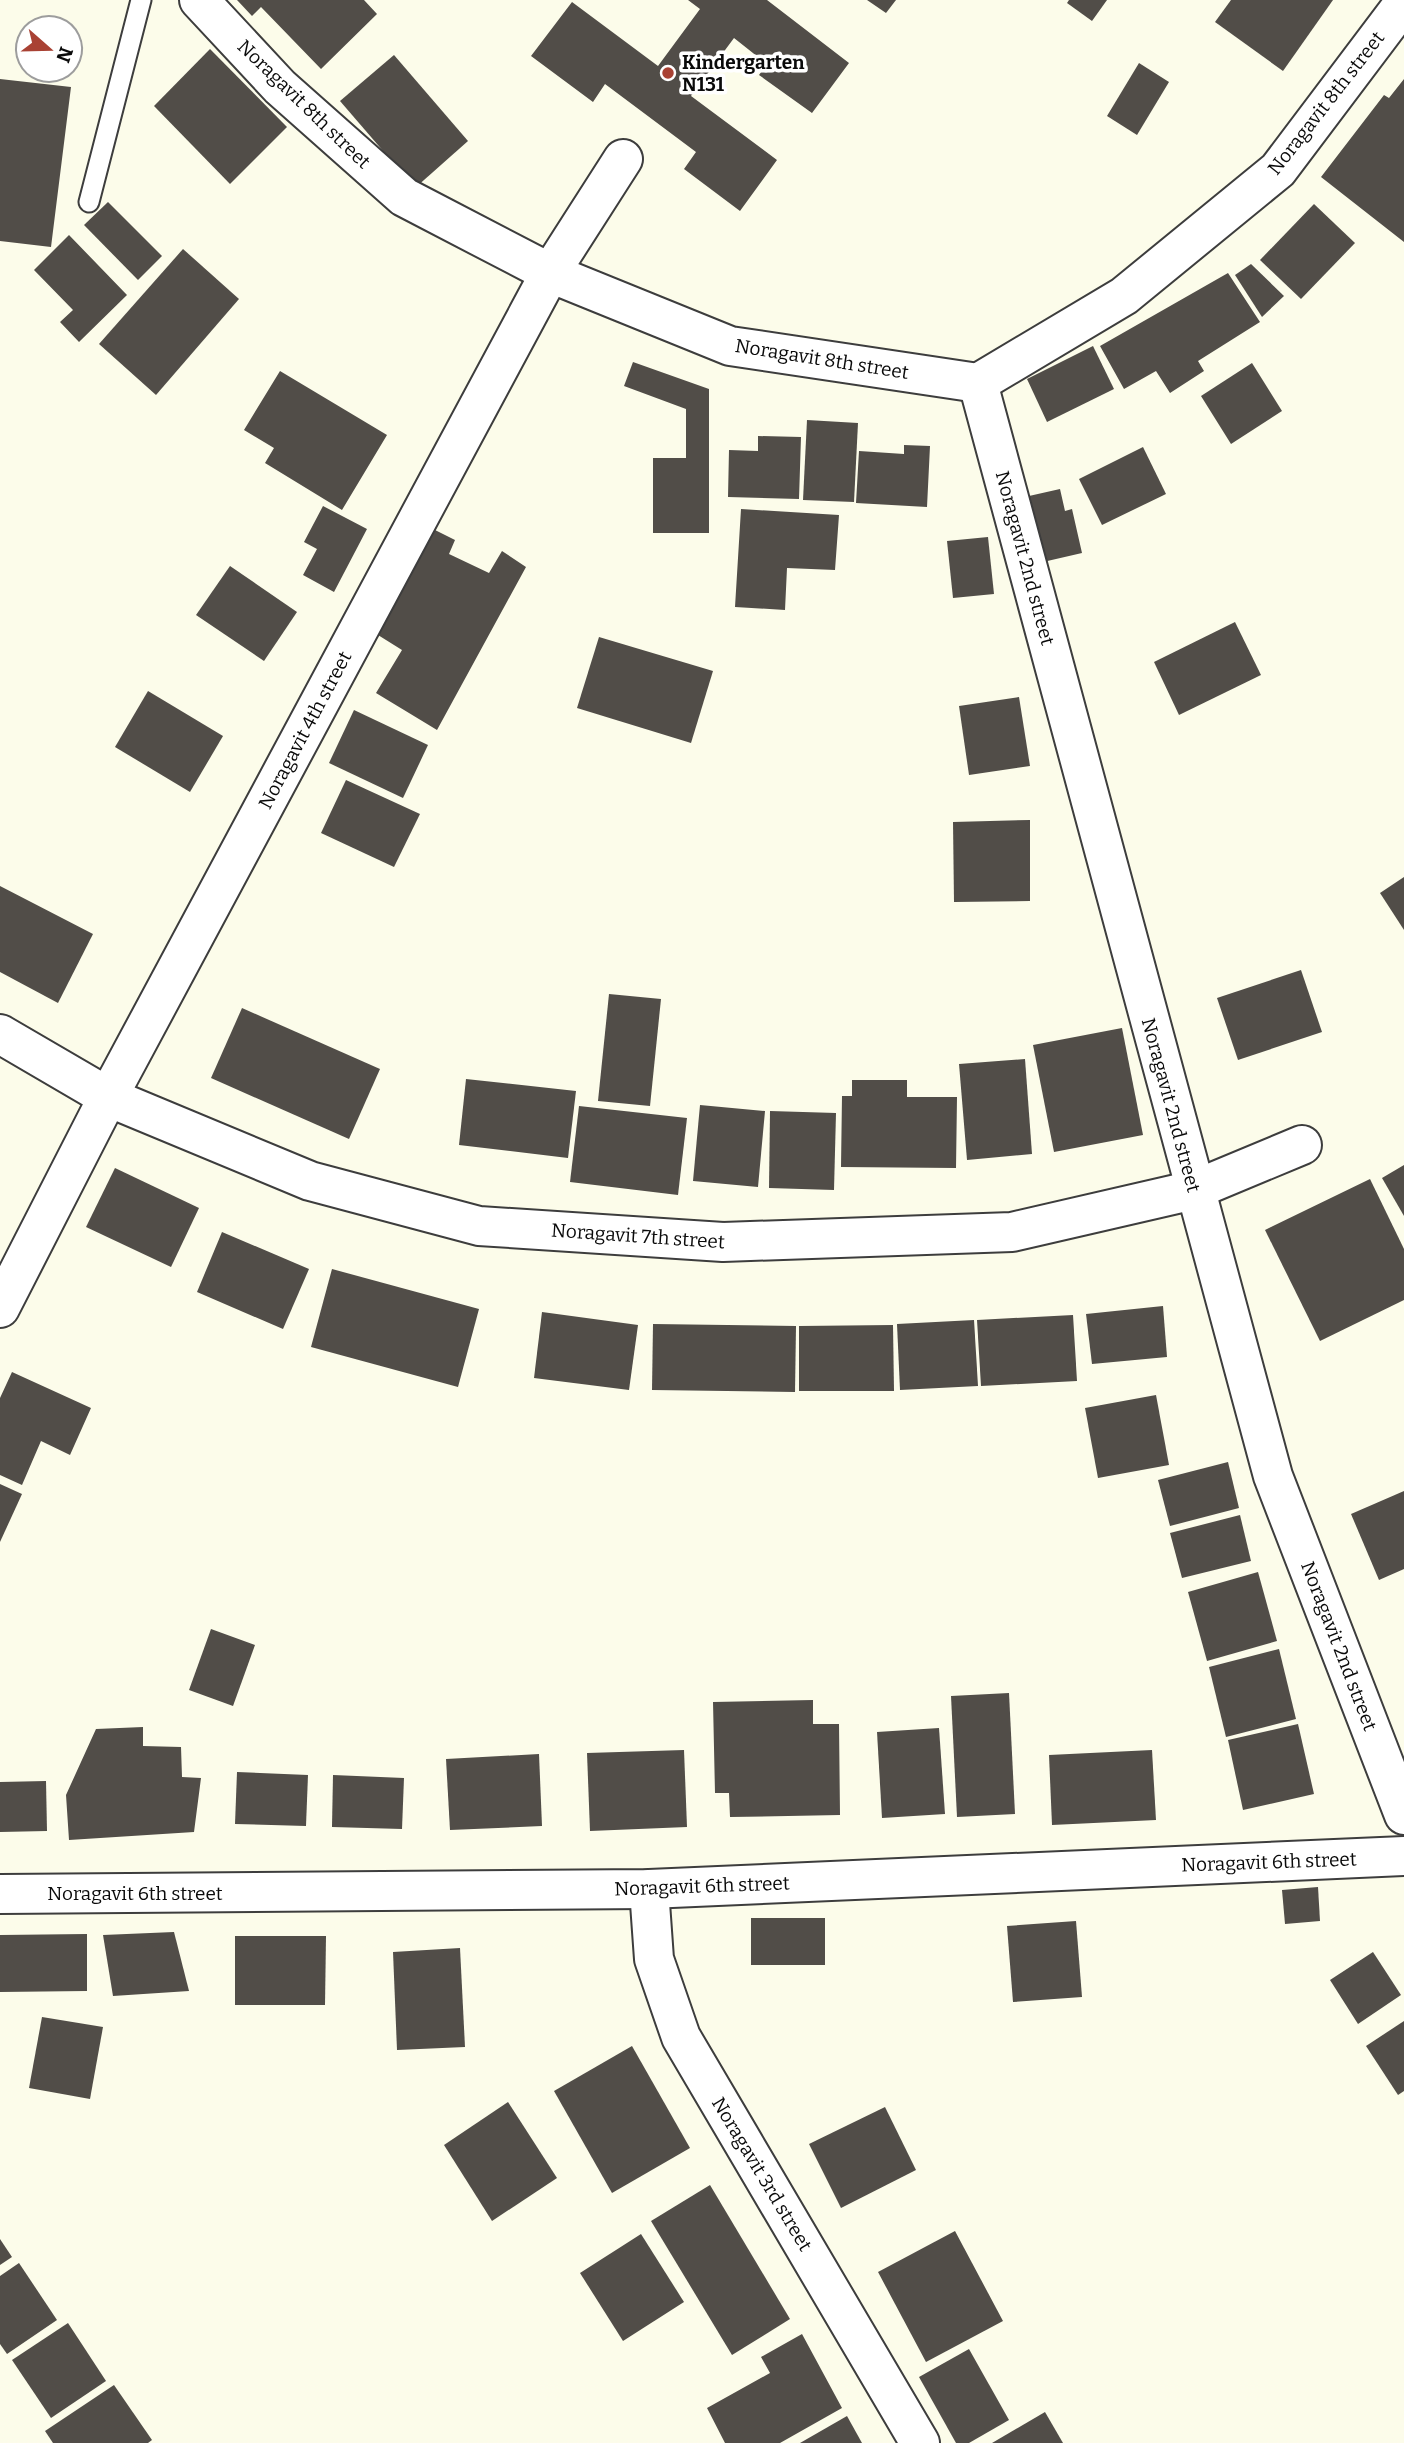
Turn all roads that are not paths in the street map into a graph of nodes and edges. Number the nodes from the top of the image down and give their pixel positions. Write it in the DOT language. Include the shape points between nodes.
graph roads {
  1 [pos="141,0"];
  2 [pos="199,0"];
  3 [pos="1404,3"];
  4 [pos="623,159"];
  5 [pos="89,202"];
  6 [pos="550,273"];
  7 [pos="978,383"];
  8 [pos="0,1034"];
  9 [pos="108,1097"];
  10 [pos="1302,1145"];
  11 [pos="1194,1190"];
  12 [pos="0,1308"];
  13 [pos="1404,1815"];
  14 [pos="1404,1856"];
  15 [pos="649,1889"];
  16 [pos="0,1894"];
  17 [pos="920,2443"];
  1 -- 5 [label="lane"];
  2 -- 6 [label="street, Noragavit 8th street" via="280,87 404,197"];
  3 -- 7 [label="street, Noragavit 8th street" via="1278,170 1124,296"];
  4 -- 6 [label="street, Noragavit 4th street"];
  6 -- 7 [label="street, Noragavit 8th street" via="730,346"];
  6 -- 9 [label="street, Noragavit 4th street"];
  7 -- 11 [label="street, Noragavit 2nd street"];
  8 -- 9 [label="street, Noragavit 7th street"];
  9 -- 11 [label="street, Noragavit 7th street" via="310,1181 479,1226 723,1242 1012,1232"];
  9 -- 12 [label="street, Noragavit 4th street"];
  10 -- 11 [label="street, Noragavit 7th street"];
  11 -- 13 [label="street, Noragavit 2nd street" via="1272,1476"];
  14 -- 15 [label="street, Noragavit 6th street"];
  15 -- 16 [label="street, Noragavit 6th street"];
  15 -- 17 [label="street, Noragavit 3rd street" via="654,1959 681,2037"];
}
